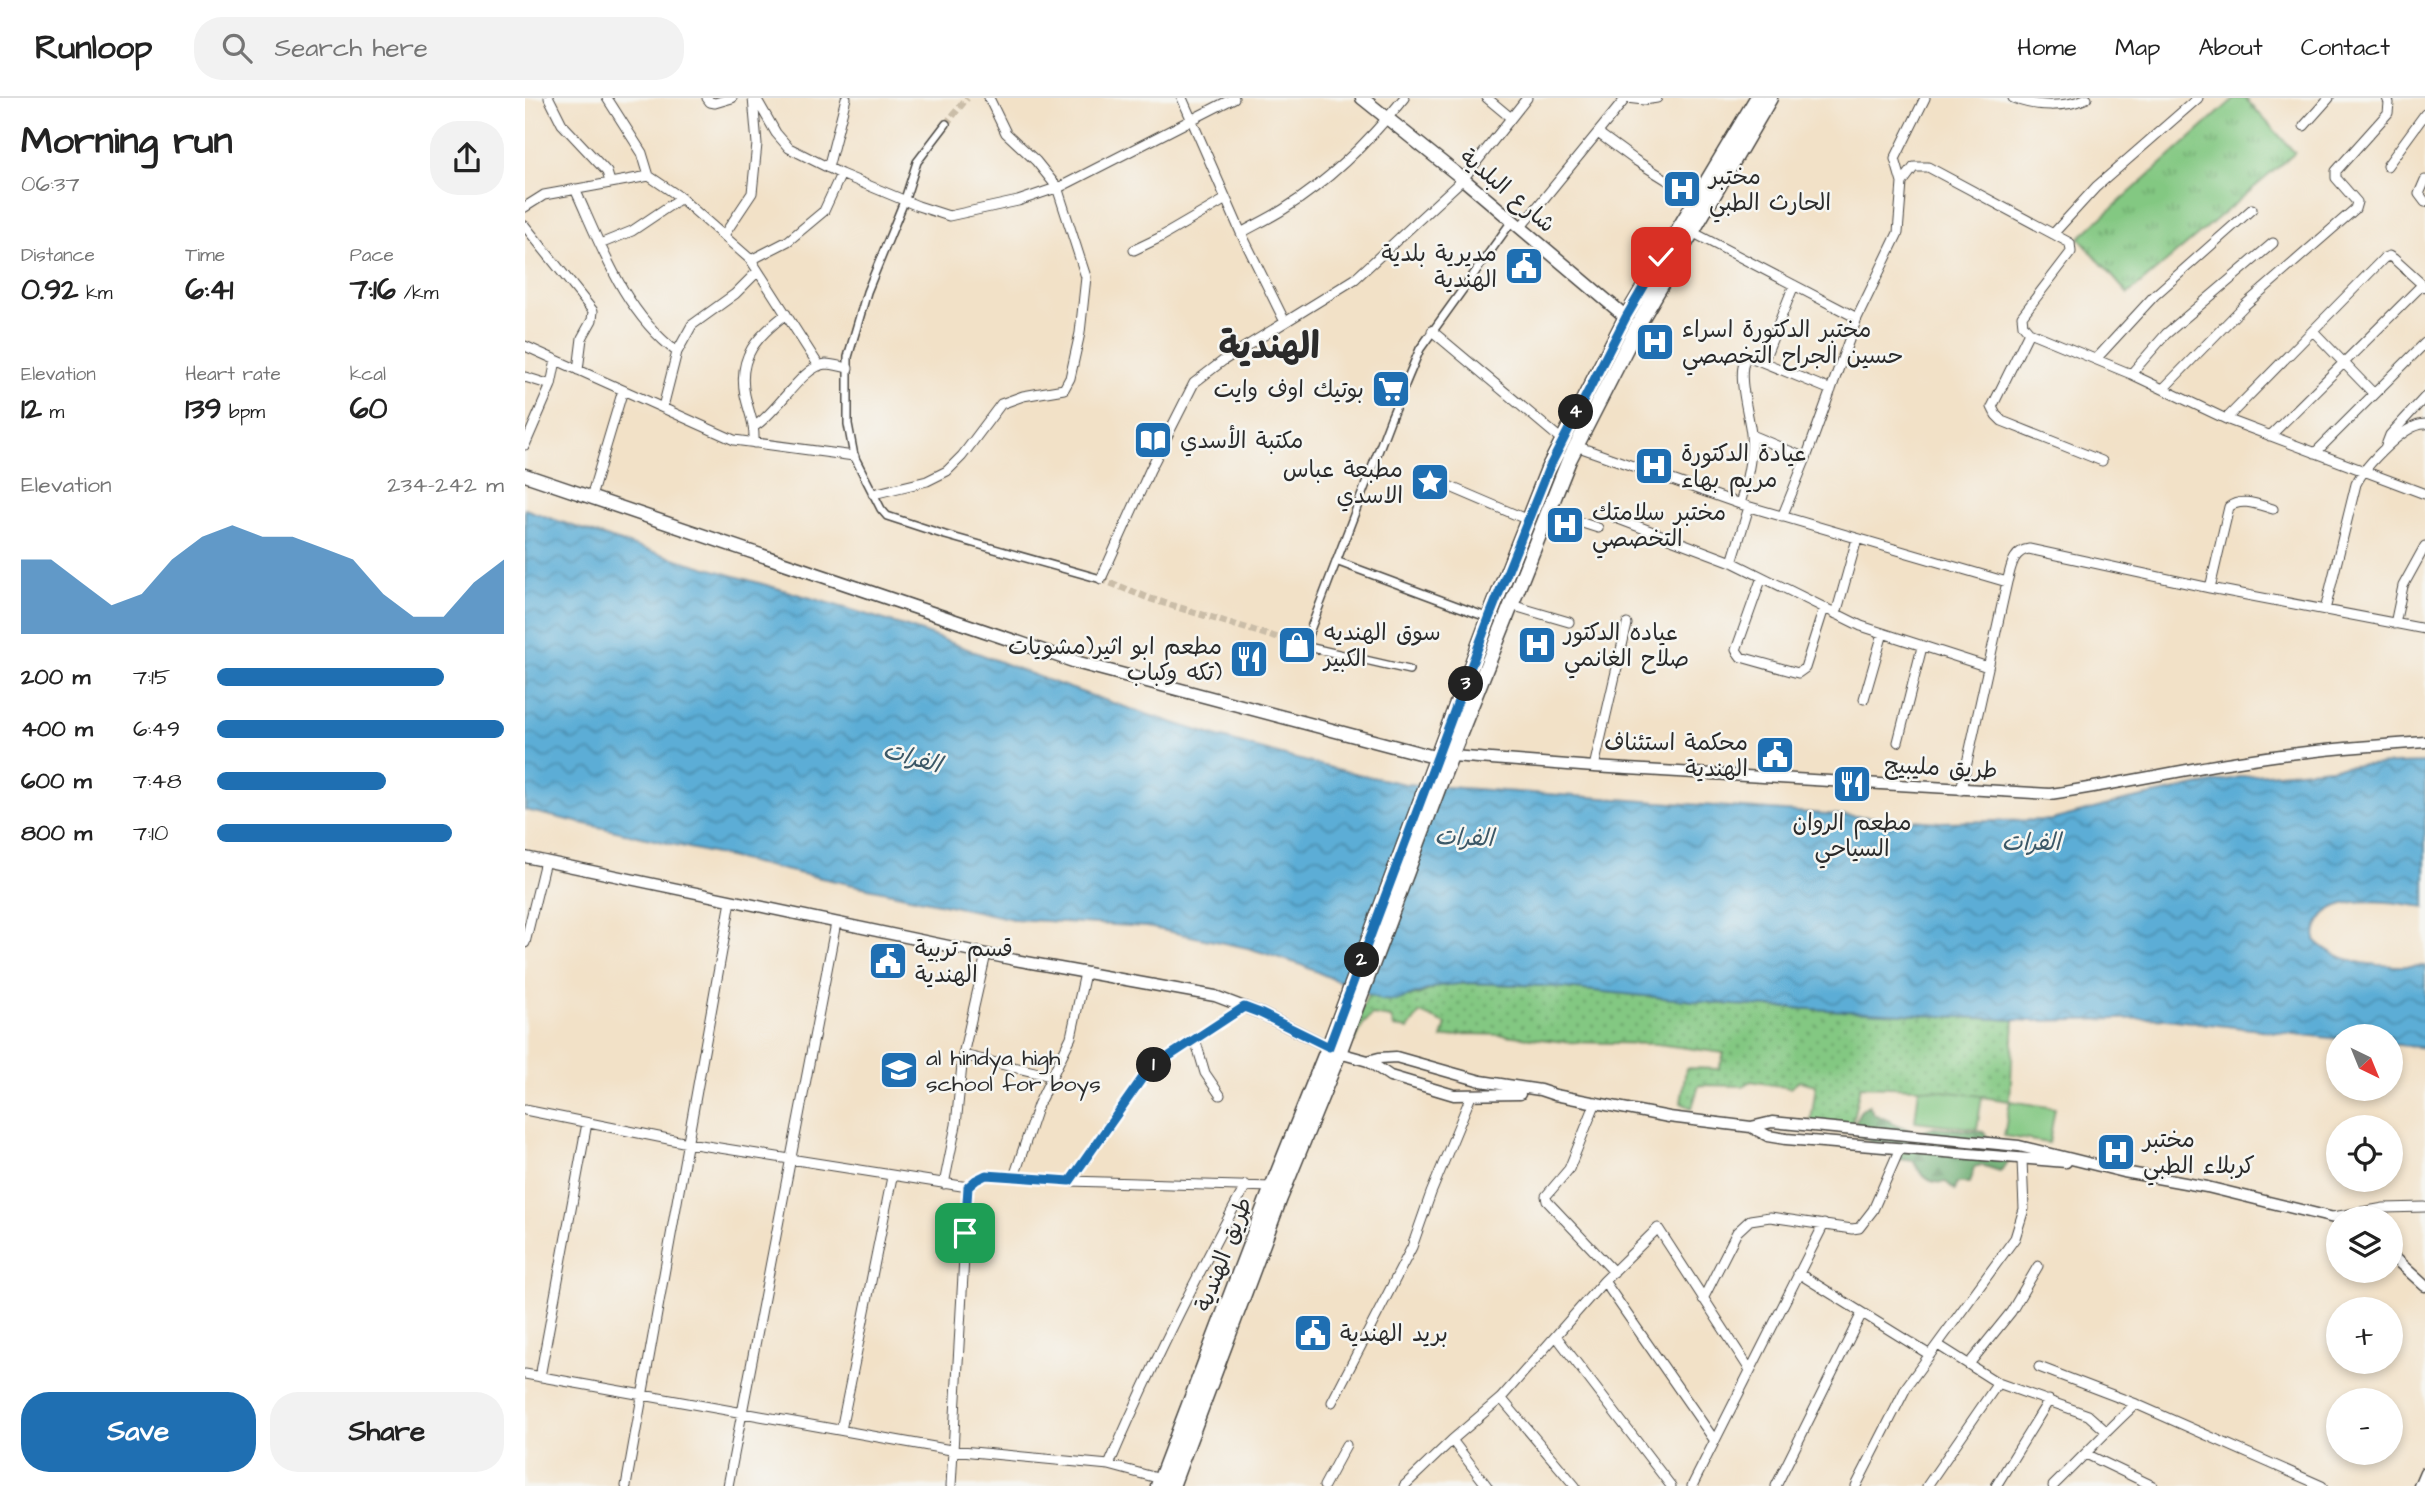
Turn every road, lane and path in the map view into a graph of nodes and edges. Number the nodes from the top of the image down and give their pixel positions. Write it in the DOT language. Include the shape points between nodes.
graph roads {
  1 [pos="549,98"];
  2 [pos="607,98"];
  3 [pos="707,98"];
  4 [pos="732,98"];
  5 [pos="755,98"];
  6 [pos="846,98"];
  7 [pos="989,98"];
  8 [pos="1182,98"];
  9 [pos="1234,98"];
  10 [pos="1362,98"];
  11 [pos="1404,98"];
  12 [pos="1487,98"];
  13 [pos="1527,98"];
  14 [pos="1657,98"];
  15 [pos="1757,98"];
  16 [pos="1770,98"];
  17 [pos="1925,98"];
  18 [pos="2013,98"];
  19 [pos="2087,98"];
  20 [pos="2198,98"];
  21 [pos="2329,98"];
  22 [pos="2386,98"];
  23 [pos="2425,114"];
  24 [pos="1388,118"];
  25 [pos="1511,118"];
  26 [pos="1190,119"];
  27 [pos="946,124"];
  28 [pos="2304,126"];
  29 [pos="1598,133"];
  30 [pos="2387,166"];
  31 [pos="828,168"];
  32 [pos="841,174"];
  33 [pos="649,176"];
  34 [pos="1463,179"];
  35 [pos="2425,180"];
  36 [pos="610,183"];
  37 [pos="1902,183"];
  38 [pos="1057,187"];
  39 [pos="575,189"];
  40 [pos="525,195"];
  41 [pos="681,198"];
  42 [pos="1696,198"];
  43 [pos="905,199"];
  44 [pos="1226,199"];
  45 [pos="536,200"];
  46 [pos="2425,202"];
  47 [pos="525,207"];
  48 [pos="2252,209"];
  49 [pos="1516,224"];
  50 [pos="525,226"];
  51 [pos="1692,232"];
  52 [pos="1241,233"];
  53 [pos="2053,234"];
  54 [pos="724,235"];
  55 [pos="2273,243"];
  56 [pos="600,244"];
  57 [pos="1135,250"];
  58 [pos="751,260"];
  59 [pos="758,271"];
  60 [pos="1794,285"];
  61 [pos="2424,286"];
  62 [pos="786,313"];
  63 [pos="1626,317"];
  64 [pos="1857,318"];
  65 [pos="1285,322"];
  66 [pos="1432,331"];
  67 [pos="2313,331"];
  68 [pos="2029,332"];
  69 [pos="2425,343"];
  70 [pos="525,346"];
  71 [pos="677,352"];
  72 [pos="2096,359"];
  73 [pos="556,360"];
  74 [pos="1763,362"];
  75 [pos="2344,363"];
  76 [pos="819,366"];
  77 [pos="848,368"];
  78 [pos="578,370"];
  79 [pos="2131,374"];
  80 [pos="525,377"];
  81 [pos="551,385"];
  82 [pos="2163,389"];
  83 [pos="623,390"];
  84 [pos="1831,390"];
  85 [pos="2374,394"];
  86 [pos="2425,397"];
  87 [pos="663,407"];
  88 [pos="2226,419"];
  89 [pos="2425,424"];
  90 [pos="755,426"];
  91 [pos="1751,435"];
  92 [pos="2270,436"];
  93 [pos="754,443"];
  94 [pos="1569,443"];
  95 [pos="525,445"];
  96 [pos="2385,450"];
  97 [pos="2315,453"];
  98 [pos="854,456"];
  99 [pos="1806,457"];
  100 [pos="2102,461"];
  101 [pos="2363,471"];
  102 [pos="525,475"];
  103 [pos="1432,479"];
  104 [pos="873,494"];
  105 [pos="2425,494"];
  106 [pos="591,497"];
  107 [pos="1745,506"];
  108 [pos="2273,509"];
  109 [pos="1548,512"];
  110 [pos="1781,517"];
  111 [pos="1616,518"];
  112 [pos="1528,520"];
  113 [pos="1598,528"];
  114 [pos="1857,539"];
  115 [pos="2425,546"];
  116 [pos="1336,561"];
  117 [pos="1732,562"];
  118 [pos="1762,577"];
  119 [pos="1101,579"];
  120 [pos="2007,582"];
  121 [pos="2210,588"];
  122 [pos="1511,605"];
  123 [pos="1824,608"];
  124 [pos="2325,610"];
  125 [pos="1836,614"];
  126 [pos="1489,618"];
  127 [pos="1569,622"];
  128 [pos="1627,624"];
  129 [pos="2395,624"];
  130 [pos="2425,629"];
  131 [pos="1883,633"];
  132 [pos="1921,647"];
  133 [pos="1988,667"];
  134 [pos="1409,670"];
  135 [pos="1864,699"];
  136 [pos="1898,742"];
  137 [pos="2425,742"];
  138 [pos="1445,757"];
  139 [pos="1594,767"];
  140 [pos="1961,790"];
  141 [pos="525,857"];
  142 [pos="545,862"];
  143 [pos="731,901"];
  144 [pos="836,923"];
  145 [pos="525,943"];
  146 [pos="986,954"];
  147 [pos="1085,973"];
  148 [pos="1244,1007"];
  149 [pos="1195,1039"];
  150 [pos="1336,1045"];
  151 [pos="963,1055"];
  152 [pos="1367,1061"];
  153 [pos="1051,1076"];
  154 [pos="1220,1095"];
  155 [pos="1555,1095"];
  156 [pos="1471,1096"];
  157 [pos="1596,1102"];
  158 [pos="525,1110"];
  159 [pos="587,1123"];
  160 [pos="1751,1126"];
  161 [pos="688,1143"];
  162 [pos="1900,1148"];
  163 [pos="791,1158"];
  164 [pos="2022,1160"];
  165 [pos="2093,1164"];
  166 [pos="891,1177"];
  167 [pos="1014,1177"];
  168 [pos="1070,1181"];
  169 [pos="944,1184"];
  170 [pos="1246,1185"];
  171 [pos="968,1187"];
  172 [pos="1272,1187"];
  173 [pos="2425,1207"];
  174 [pos="2403,1208"];
  175 [pos="2326,1216"];
  176 [pos="1824,1224"];
  177 [pos="2038,1266"];
  178 [pos="2403,1266"];
  179 [pos="1614,1272"];
  180 [pos="1798,1273"];
  181 [pos="1604,1281"];
  182 [pos="2425,1286"];
  183 [pos="1703,1299"];
  184 [pos="1862,1313"];
  185 [pos="1556,1336"];
  186 [pos="1938,1345"];
  187 [pos="1930,1355"];
  188 [pos="1969,1364"];
  189 [pos="2039,1367"];
  190 [pos="1749,1370"];
  191 [pos="525,1374"];
  192 [pos="540,1377"];
  193 [pos="1998,1383"];
  194 [pos="641,1395"];
  195 [pos="1501,1398"];
  196 [pos="2049,1401"];
  197 [pos="1332,1402"];
  198 [pos="2136,1404"];
  199 [pos="742,1413"];
  200 [pos="841,1430"];
  201 [pos="2106,1431"];
  202 [pos="1452,1440"];
  203 [pos="1715,1441"];
  204 [pos="1346,1445"];
  205 [pos="951,1450"];
  206 [pos="2086,1454"];
  207 [pos="1109,1465"];
  208 [pos="2425,1472"];
  209 [pos="1167,1485"];
  210 [pos="626,1486"];
  211 [pos="728,1486"];
  212 [pos="951,1486"];
  213 [pos="1324,1486"];
  214 [pos="1404,1486"];
  215 [pos="1487,1486"];
  216 [pos="1575,1486"];
  217 [pos="1671,1486"];
  218 [pos="1692,1486"];
  219 [pos="1776,1486"];
  220 [pos="1856,1486"];
  221 [pos="1927,1486"];
  222 [pos="1996,1486"];
  223 [pos="2053,1486"];
  224 [pos="2153,1486"];
  225 [pos="2322,1486"];
  226 [pos="2419,1486"];
  1 -- 36 [label="street" via="562,124 607,172"];
  2 -- 33 [label="street" via="642,153"];
  3 -- 4 [label="street" via="715,103"];
  5 -- 31 [label="street" via="789,148"];
  5 -- 54 [label="street" via="752,192"];
  6 -- 31 [label="street"];
  7 -- 38 [label="street" via="1006,133"];
  8 -- 26 [label="street"];
  9 -- 26 [label="street"];
  10 -- 24 [label="main road, شارع البلدية"];
  11 -- 24 [label="street"];
  12 -- 25 [label="street"];
  13 -- 25 [label="street"];
  14 -- 29 [label="street" via="1626,98"];
  15 -- 42 [label="main road"];
  16 -- 51 [label="main road"];
  17 -- 37 [label="street" via="1895,159"];
  18 -- 19 [label="street" via="2052,104 2074,104"];
  20 -- 53 [label="street" via="2096,187"];
  21 -- 28 [label="street"];
  22 -- 82 [label="street" via="2388,113 2336,171 2336,178 2357,202 2355,209 2245,305"];
  23 -- 30 [label="street"];
  24 -- 34 [label="main road, شارع البلدية"];
  24 -- 52 [label="street" via="1327,177"];
  25 -- 34 [label="street"];
  26 -- 38 [label="street"];
  26 -- 44 [label="street"];
  27 -- 43 [label="street" via="917,162"];
  29 -- 42 [label="street"];
  29 -- 49 [label="street"];
  31 -- 32 [label="street"];
  32 -- 43 [label="street"];
  32 -- 58 [label="street" via="824,211 789,241"];
  33 -- 36 [label="street"];
  33 -- 41 [label="street"];
  34 -- 49 [label="main road, شارع البلدية"];
  34 -- 65 [label="street" via="1356,279"];
  35 -- 46 [label="street" via="2420,189"];
  36 -- 39 [label="street"];
  37 -- 53 [label="street" via="1914,167 1928,167"];
  37 -- 64 [label="street" via="1898,233"];
  38 -- 43 [label="street" via="949,216"];
  38 -- 104 [label="street" via="1086,278 1070,378 1064,388 1001,404 947,471 927,481"];
  39 -- 45 [label="street"];
  39 -- 56 [label="street"];
  40 -- 45 [label="street"];
  41 -- 54 [label="street"];
  41 -- 56 [label="street" via="632,231"];
  42 -- 63 [label="main road"];
  43 -- 77 [label="street" via="867,292"];
  44 -- 52 [label="street"];
  44 -- 57 [label="street"];
  45 -- 47 [label="street"];
  48 -- 72 [label="street" via="2154,296"];
  49 -- 63 [label="main road, شارع البلدية"];
  49 -- 66 [label="street"];
  50 -- 78 [label="street" via="593,311 582,338"];
  51 -- 60 [label="street"];
  51 -- 94 [label="main road"];
  52 -- 65 [label="street"];
  53 -- 68 [label="street" via="2070,243 2071,252 2022,316"];
  54 -- 58 [label="street"];
  55 -- 79 [label="street" via="2167,334"];
  56 -- 71 [label="street" via="638,315"];
  58 -- 59 [label="street"];
  59 -- 62 [label="street"];
  59 -- 71 [label="street" via="692,326"];
  60 -- 64 [label="street"];
  60 -- 74 [label="street"];
  61 -- 67 [label="street" via="2394,259 2384,258"];
  61 -- 75 [label="street"];
  62 -- 76 [label="street"];
  62 -- 90 [label="street" via="757,339 747,358 744,384"];
  63 -- 94 [label="main road"];
  64 -- 84 [label="street"];
  65 -- 119 [label="street" via="1194,383"];
  66 -- 94 [label="street"];
  66 -- 116 [label="street" via="1415,360"];
  67 -- 75 [label="street"];
  67 -- 88 [label="street"];
  68 -- 72 [label="street"];
  68 -- 100 [label="street" via="1992,407 1996,415"];
  69 -- 85 [label="street"];
  70 -- 73 [label="street"];
  71 -- 87 [label="street"];
  72 -- 79 [label="street"];
  73 -- 78 [label="street"];
  73 -- 81 [label="street"];
  74 -- 84 [label="street"];
  74 -- 91 [label="street" via="1750,357 1743,364"];
  75 -- 85 [label="street"];
  75 -- 92 [label="street"];
  76 -- 77 [label="street"];
  76 -- 90 [label="street"];
  77 -- 98 [label="street" via="848,424"];
  78 -- 83 [label="street"];
  79 -- 82 [label="street"];
  80 -- 81 [label="street"];
  81 -- 95 [label="street"];
  82 -- 88 [label="street"];
  83 -- 87 [label="street"];
  83 -- 106 [label="street"];
  84 -- 99 [label="street"];
  85 -- 97 [label="street"];
  86 -- 96 [label="street" via="2391,435"];
  87 -- 93 [label="street" via="734,440"];
  88 -- 92 [label="street"];
  89 -- 96 [label="street" via="2418,424"];
  90 -- 93 [label="street"];
  91 -- 99 [label="street"];
  91 -- 107 [label="street"];
  92 -- 97 [label="street"];
  93 -- 98 [label="street"];
  94 -- 107 [label="street"];
  94 -- 109 [label="main road"];
  94 -- 112 [label="main road"];
  96 -- 101 [label="street"];
  97 -- 101 [label="street"];
  98 -- 104 [label="street"];
  99 -- 110 [label="street"];
  101 -- 105 [label="street"];
  101 -- 124 [label="street"];
  102 -- 106 [label="main road"];
  103 -- 112 [label="street"];
  104 -- 119 [label="street" via="887,516"];
  106 -- 138 [label="main road" via="1079,663"];
  107 -- 110 [label="street"];
  107 -- 117 [label="street"];
  108 -- 121 [label="street" via="2241,501 2229,507"];
  109 -- 113 [label="street"];
  109 -- 122 [label="main road"];
  110 -- 114 [label="street"];
  111 -- 117 [label="street"];
  112 -- 126 [label="main road"];
  114 -- 120 [label="street"];
  114 -- 125 [label="street"];
  115 -- 129 [label="street" via="2403,586"];
  116 -- 126 [label="street"];
  116 -- 134 [label="street" via="1304,646"];
  117 -- 118 [label="street"];
  118 -- 123 [label="street"];
  118 -- 123 [label="street" via="1736,650 1741,657 1798,673 1805,668"];
  120 -- 121 [label="street" via="2018,552 2029,549"];
  120 -- 133 [label="street"];
  121 -- 124 [label="street"];
  122 -- 127 [label="street"];
  122 -- 138 [label="main road"];
  123 -- 125 [label="street"];
  124 -- 129 [label="street"];
  125 -- 131 [label="street"];
  126 -- 138 [label="main road"];
  128 -- 139 [label="street"];
  129 -- 130 [label="street"];
  131 -- 132 [label="street"];
  131 -- 135 [label="street"];
  132 -- 133 [label="street"];
  132 -- 136 [label="street"];
  133 -- 140 [label="street"];
  137 -- 140 [label="street, طريق مليبيج" via="2330,748 2050,794"];
  138 -- 139 [label="street, طريق مليبيج"];
  138 -- 150 [label="main road"];
  139 -- 140 [label="street, طريق مليبيج"];
  141 -- 142 [label="street"];
  142 -- 143 [label="street"];
  142 -- 145 [label="street"];
  143 -- 144 [label="street"];
  143 -- 161 [label="street"];
  144 -- 146 [label="street"];
  144 -- 163 [label="street"];
  146 -- 147 [label="street"];
  146 -- 151 [label="street"];
  147 -- 148 [label="street" via="1215,996"];
  147 -- 153 [label="street" via="1071,1037"];
  148 -- 149 [label="street"];
  148 -- 150 [label="street"];
  149 -- 154 [label="street" via="1205,1073"];
  149 -- 168 [label="street" via="1148,1070"];
  150 -- 152 [label="street"];
  150 -- 172 [label="main road, طريق الهندية"];
  150 -- 209 [label="main road, طريق الهندية"];
  151 -- 153 [label="street"];
  151 -- 169 [label="street"];
  152 -- 155 [label="street" via="1396,1057 1481,1081"];
  152 -- 156 [label="street" via="1390,1076"];
  153 -- 167 [label="street"];
  155 -- 156 [label="street"];
  155 -- 157 [label="street"];
  156 -- 197 [label="street" via="1412,1247"];
  157 -- 160 [label="street" via="1669,1117"];
  157 -- 179 [label="street" via="1569,1169 1546,1196"];
  158 -- 159 [label="street"];
  159 -- 161 [label="street"];
  159 -- 192 [label="street"];
  160 -- 162 [label="street" via="1786,1139"];
  160 -- 165 [label="street" via="1772,1122 2019,1146"];
  161 -- 163 [label="street"];
  161 -- 194 [label="street"];
  162 -- 164 [label="street"];
  162 -- 176 [label="street" via="1873,1210 1859,1228"];
  163 -- 166 [label="street"];
  163 -- 199 [label="street"];
  164 -- 165 [label="street"];
  164 -- 186 [label="street" via="2024,1209 2015,1238"];
  165 -- 175 [label="street"];
  166 -- 169 [label="street"];
  166 -- 200 [label="street"];
  167 -- 168 [label="street"];
  167 -- 171 [label="street" via="986,1175"];
  168 -- 170 [label="street"];
  169 -- 171 [label="street"];
  170 -- 172 [label="street"];
  170 -- 207 [label="street" via="1181,1306"];
  171 -- 205 [label="street"];
  172 -- 209 [label="main road, طريق الهندية"];
  173 -- 174 [label="street"];
  176 -- 180 [label="street"];
  176 -- 183 [label="street" via="1770,1217 1750,1220 1737,1232"];
  177 -- 188 [label="street" via="2011,1312"];
  178 -- 182 [label="street"];
  179 -- 181 [label="street"];
  179 -- 183 [label="street" via="1658,1228"];
  180 -- 184 [label="street"];
  180 -- 190 [label="street"];
  181 -- 185 [label="street"];
  181 -- 203 [label="street"];
  183 -- 190 [label="street"];
  184 -- 187 [label="street"];
  184 -- 219 [label="street"];
  185 -- 195 [label="street"];
  185 -- 217 [label="street"];
  186 -- 187 [label="street"];
  186 -- 188 [label="street"];
  187 -- 220 [label="street" via="1907,1386"];
  188 -- 193 [label="street"];
  189 -- 198 [label="street"];
  190 -- 203 [label="street"];
  191 -- 192 [label="street"];
  192 -- 194 [label="street"];
  193 -- 196 [label="street"];
  193 -- 221 [label="street"];
  194 -- 199 [label="street"];
  194 -- 210 [label="street"];
  195 -- 202 [label="street"];
  195 -- 216 [label="street"];
  196 -- 201 [label="street" via="2088,1415"];
  196 -- 222 [label="street"];
  198 -- 201 [label="street"];
  198 -- 225 [label="street"];
  199 -- 200 [label="street"];
  199 -- 211 [label="street"];
  200 -- 205 [label="street"];
  201 -- 206 [label="street"];
  202 -- 214 [label="street"];
  202 -- 215 [label="street"];
  203 -- 218 [label="street"];
  204 -- 213 [label="street"];
  205 -- 207 [label="street"];
  205 -- 212 [label="street"];
  206 -- 223 [label="street"];
  206 -- 224 [label="street"];
  207 -- 209 [label="street"];
  208 -- 226 [label="street"];
}
